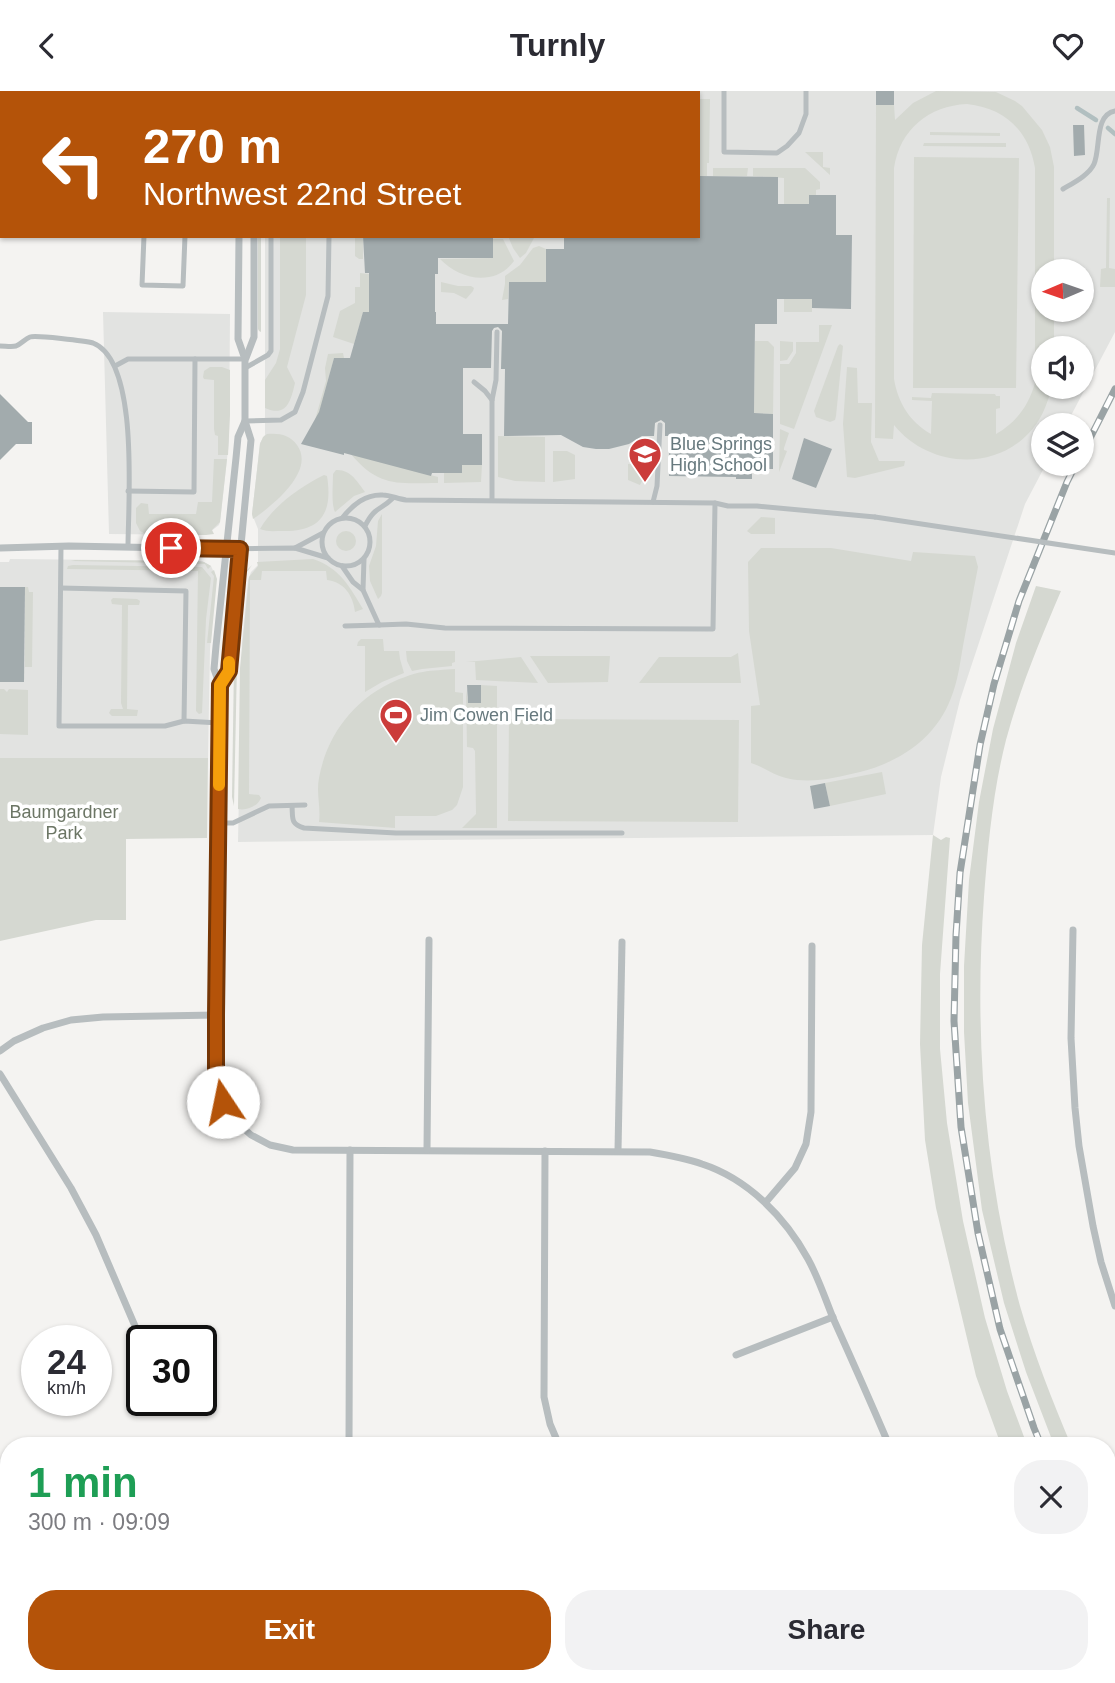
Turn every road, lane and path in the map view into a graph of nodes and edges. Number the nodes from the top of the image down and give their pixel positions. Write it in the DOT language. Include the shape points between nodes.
graph roads {
  1 [pos="724,91"];
  2 [pos="806,91"];
  3 [pos="1115,111"];
  4 [pos="1063,188"];
  5 [pos="144,238"];
  6 [pos="185,238"];
  7 [pos="239,238"];
  8 [pos="254,238"];
  9 [pos="271,238"];
  10 [pos="329,238"];
  11 [pos="497,332"];
  12 [pos="0,346"];
  13 [pos="195,359"];
  14 [pos="245,363"];
  15 [pos="115,366"];
  16 [pos="474,382"];
  17 [pos="492,400"];
  18 [pos="245,421"];
  19 [pos="660,425"];
  20 [pos="128,491"];
  21 [pos="393,498"];
  22 [pos="492,501"];
  23 [pos="653,502"];
  24 [pos="715,503"];
  25 [pos="343,517"];
  26 [pos="365,526"];
  27 [pos="324,533"];
  28 [pos="61,546"];
  29 [pos="128,547"];
  30 [pos="0,548"];
  31 [pos="295,548"];
  32 [pos="225,549"];
  33 [pos="240,549"];
  34 [pos="1115,553"];
  35 [pos="328,558"];
  36 [pos="364,559"];
  37 [pos="342,566"];
  38 [pos="61,588"];
  39 [pos="363,590"];
  40 [pos="379,625"];
  41 [pos="345,626"];
  42 [pos="220,685"];
  43 [pos="184,721"];
  44 [pos="219,723"];
  45 [pos="305,805"];
  46 [pos="292,806"];
  47 [pos="218,824"];
  48 [pos="622,833"];
  49 [pos="1073,930"];
  50 [pos="429,940"];
  51 [pos="622,942"];
  52 [pos="812,946"];
  53 [pos="216,1015"];
  54 [pos="0,1051"];
  55 [pos="0,1074"];
  56 [pos="350,1150"];
  57 [pos="427,1150"];
  58 [pos="545,1151"];
  59 [pos="618,1151"];
  60 [pos="766,1202"];
  61 [pos="1115,1306"];
  62 [pos="833,1317"];
  63 [pos="135,1325"];
  64 [pos="736,1355"];
  65 [pos="349,1437"];
  66 [pos="556,1437"];
  67 [pos="886,1437"];
  1 -- 2 [label="lane" via="724,152 777,153 799,133 806,114"];
  3 -- 4 [label="lane" via="1101,123 1093,165"];
  5 -- 6 [label="lane" via="142,285 183,286"];
  7 -- 14 [label="street" via="238,339"];
  8 -- 14 [label="street" via="254,337"];
  9 -- 14 [label="lane" via="271,351"];
  10 -- 18 [label="lane" via="328,296 295,412 281,420"];
  11 -- 17 [label="lane"];
  12 -- 15 [label="lane" via="16,346 31,336 90,342 107,352"];
  13 -- 14 [label="lane"];
  13 -- 15 [label="lane" via="128,359"];
  13 -- 20 [label="lane" via="194,492"];
  14 -- 18 [label="street"];
  15 -- 20 [label="lane" via="127,418"];
  16 -- 17 [label="lane"];
  17 -- 22 [label="lane"];
  18 -- 32 [label="street" via="238,437"];
  18 -- 33 [label="street" via="251,440"];
  19 -- 23 [label="lane"];
  20 -- 29 [label="lane"];
  21 -- 22 [label="lane"];
  21 -- 25 [label="lane" via="364,499"];
  21 -- 26 [label="lane" via="375,510"];
  22 -- 23 [label="lane"];
  23 -- 24 [label="lane"];
  24 -- 34 [label="lane, bridge" via="874,517"];
  24 -- 40 [label="lane" via="713,629"];
  25 -- 26 [label="lane"];
  25 -- 27 [label="lane" via="331,522"];
  26 -- 36 [label="lane" via="371,539"];
  27 -- 31 [label="lane"];
  27 -- 35 [label="lane" via="322,546"];
  28 -- 29 [label="street"];
  28 -- 30 [label="street"];
  28 -- 38 [label="lane"];
  29 -- 32 [label="street"];
  31 -- 33 [label="lane"];
  31 -- 35 [label="lane"];
  32 -- 33 [label="lane"];
  32 -- 42 [label="street" via="214,669"];
  33 -- 42 [label="street" via="229,671"];
  35 -- 37 [label="lane"];
  36 -- 37 [label="lane"];
  36 -- 39 [label="lane"];
  37 -- 39 [label="lane"];
  38 -- 43 [label="lane" via="186,591"];
  38 -- 43 [label="lane" via="59,726 165,726"];
  39 -- 40 [label="lane"];
  40 -- 41 [label="lane"];
  42 -- 44 [label="street"];
  43 -- 44 [label="lane"];
  44 -- 47 [label="street"];
  45 -- 46 [label="lane"];
  46 -- 47 [label="lane" via="269,806 233,823"];
  46 -- 48 [label="lane" via="293,821 304,828 396,834"];
  47 -- 53 [label="street"];
  49 -- 61 [label="street" via="1071,1038 1076,1121 1093,1226"];
  50 -- 57 [label="street"];
  51 -- 59 [label="street"];
  52 -- 60 [label="street" via="811,1112 806,1143 795,1168"];
  53 -- 54 [label="street" via="71,1020 43,1028"];
  53 -- 56 [label="street" via="216,1081 232,1118 270,1145 293,1150"];
  55 -- 63 [label="street" via="71,1188"];
  56 -- 57 [label="street"];
  56 -- 65 [label="street"];
  57 -- 58 [label="street"];
  58 -- 59 [label="street"];
  58 -- 66 [label="street" via="544,1397"];
  59 -- 60 [label="street" via="650,1151 705,1164"];
  60 -- 62 [label="street" via="809,1260"];
  62 -- 64 [label="street"];
  62 -- 67 [label="street"];
}
